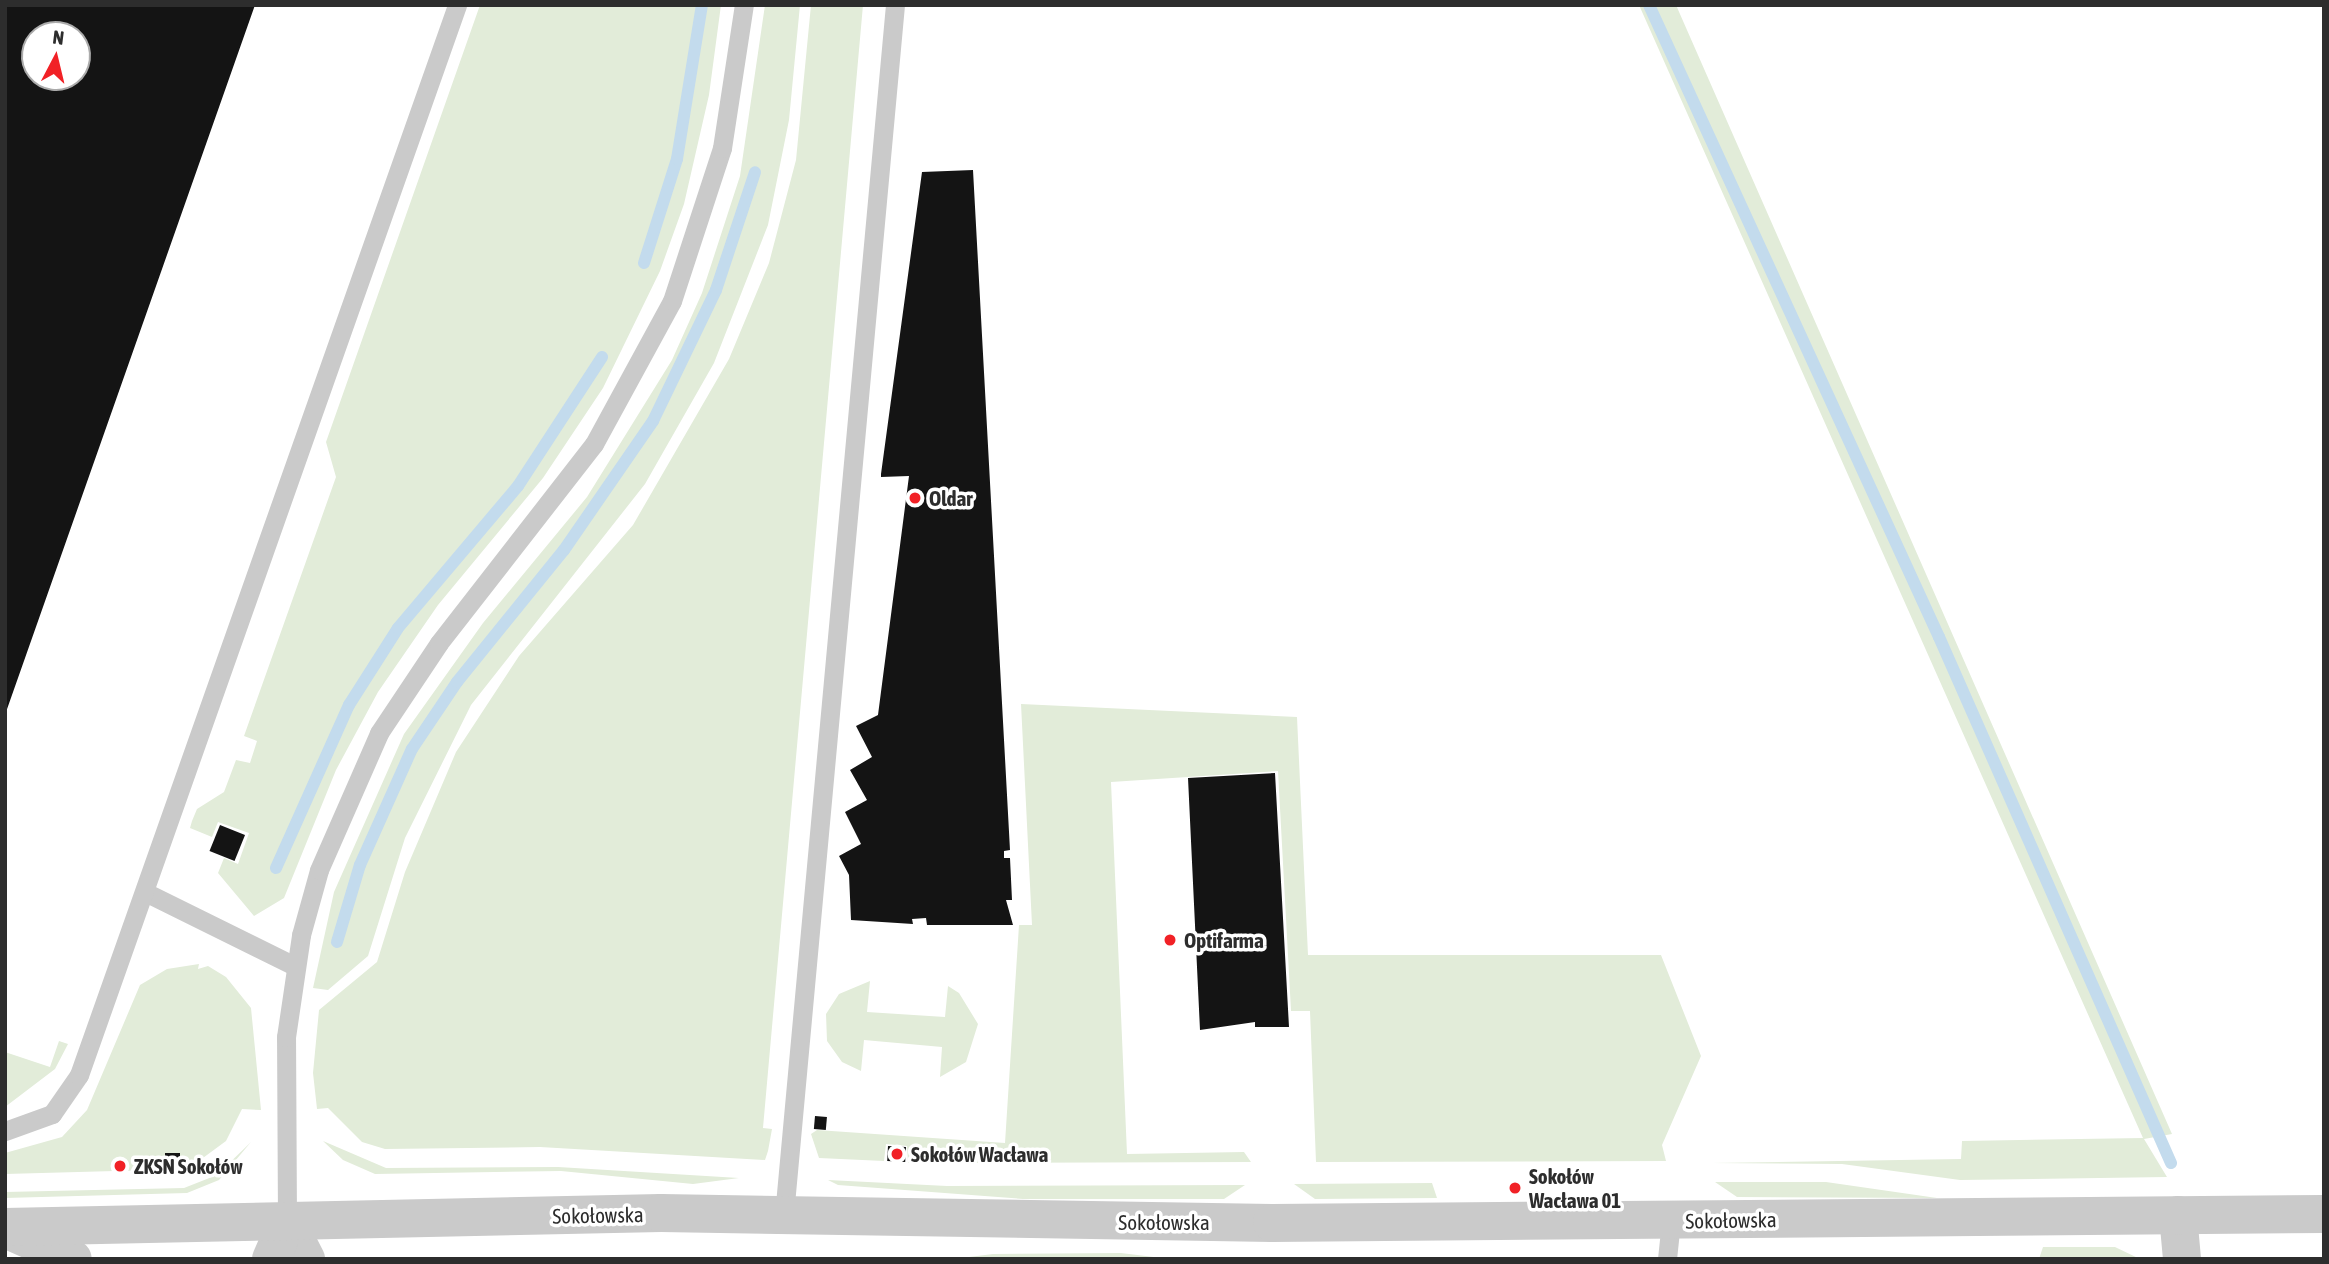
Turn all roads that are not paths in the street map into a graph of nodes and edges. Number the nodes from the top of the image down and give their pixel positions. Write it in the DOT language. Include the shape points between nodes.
graph roads {
  1 [pos="457,5"];
  2 [pos="744,5"];
  3 [pos="895,5"];
  4 [pos="145,892"];
  5 [pos="295,966"];
  6 [pos="5,1131"];
  7 [pos="2178,1214"];
  8 [pos="2324,1214"];
  9 [pos="783,1215"];
  10 [pos="1671,1221"];
  11 [pos="287,1222"];
  12 [pos="5,1228"];
  13 [pos="72,1259"];
  14 [pos="271,1259"];
  15 [pos="306,1259"];
  16 [pos="1667,1259"];
  17 [pos="2182,1259"];
  1 -- 4 [label="lane"];
  2 -- 5 [label="lane" via="722,148 672,301 578,467 439,643 379,733 319,870"];
  3 -- 9 [label="lane"];
  4 -- 5 [label="lane"];
  4 -- 6 [label="lane" via="74,1084 52,1114"];
  5 -- 11 [label="lane" via="284,1076"];
  7 -- 8 [label="street, Sokołowska"];
  7 -- 10 [label="street, Sokołowska"];
  7 -- 17 [label="street"];
  9 -- 10 [label="street, Sokołowska" via="1054,1222"];
  9 -- 11 [label="street, Sokołowska"];
  10 -- 16 [label="lane"];
  11 -- 12 [label="street, Sokołowska"];
  11 -- 14 [label="street"];
  11 -- 15 [label="street"];
  12 -- 13 [label="street"];
}
